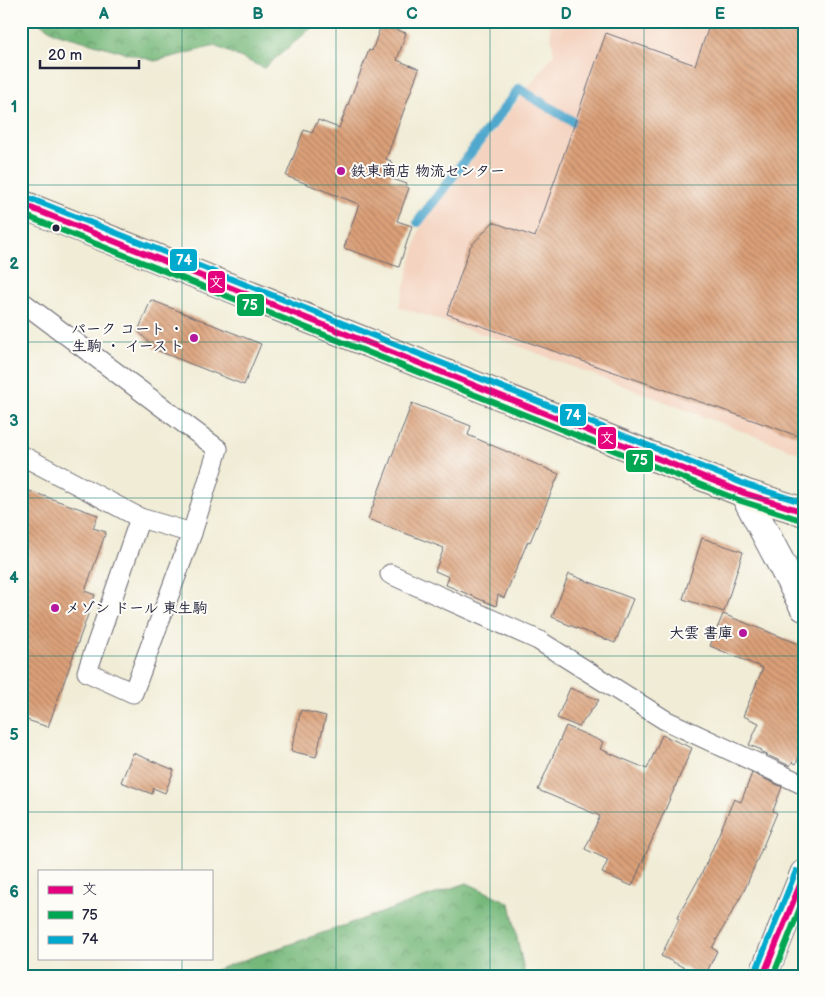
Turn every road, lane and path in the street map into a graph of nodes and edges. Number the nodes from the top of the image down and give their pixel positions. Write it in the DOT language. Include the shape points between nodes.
graph roads {
  1 [pos="21,204"];
  2 [pos="21,301"];
  3 [pos="21,455"];
  4 [pos="744,493"];
  5 [pos="804,512"];
  6 [pos="140,518"];
  7 [pos="192,533"];
  8 [pos="390,574"];
  9 [pos="804,607"];
  10 [pos="804,785"];
  11 [pos="804,874"];
  12 [pos="763,976"];
  1 -- 4 [label="main road"];
  2 -- 7 [label="lane" via="218,449"];
  3 -- 6 [label="lane"];
  4 -- 5 [label="main road"];
  4 -- 9 [label="street"];
  6 -- 7 [label="lane"];
  6 -- 7 [label="lane" via="87,672 133,693"];
  8 -- 10 [label="lane" via="538,640 665,720"];
  11 -- 12 [label="street"];
}
